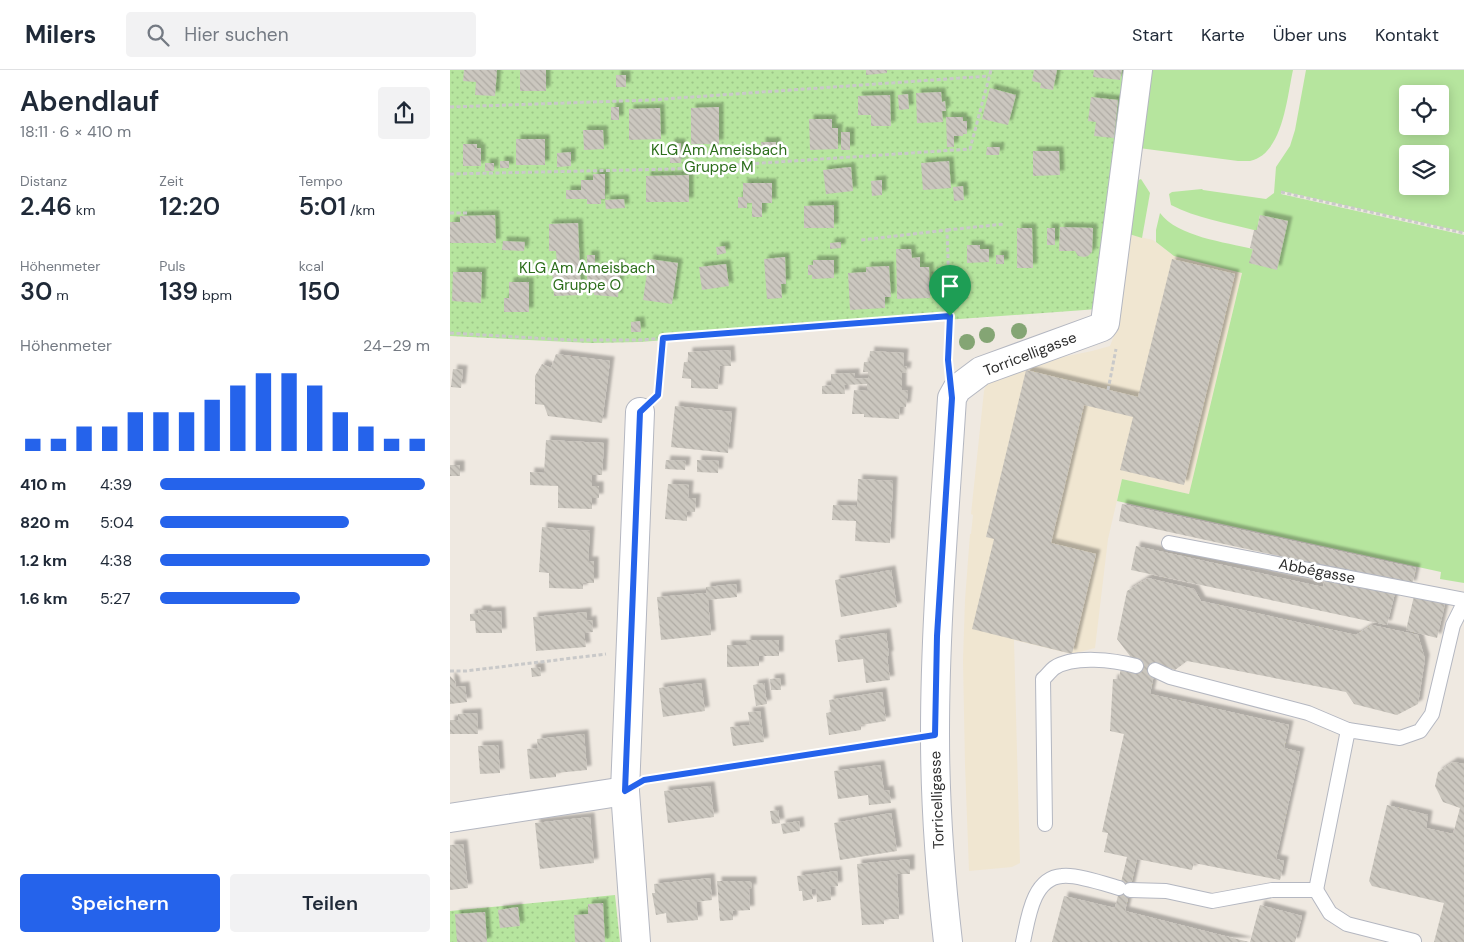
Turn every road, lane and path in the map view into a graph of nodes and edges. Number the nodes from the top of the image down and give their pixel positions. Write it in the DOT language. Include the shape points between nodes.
graph roads {
  1 [pos="991,70"];
  2 [pos="1138,70"];
  3 [pos="989,76"];
  4 [pos="450,107"];
  5 [pos="450,174"];
  6 [pos="1281,192"];
  7 [pos="450,213"];
  8 [pos="468,213"];
  9 [pos="1004,224"];
  10 [pos="947,230"];
  11 [pos="1464,234"];
  12 [pos="861,240"];
  13 [pos="950,316"];
  14 [pos="1106,323"];
  15 [pos="450,334"];
  16 [pos="663,338"];
  17 [pos="1108,390"];
  18 [pos="952,398"];
  19 [pos="640,412"];
  20 [pos="1169,543"];
  21 [pos="1464,600"];
  22 [pos="1464,607"];
  23 [pos="630,652"];
  24 [pos="1136,666"];
  25 [pos="1154,670"];
  26 [pos="450,671"];
  27 [pos="1348,730"];
  28 [pos="935,735"];
  29 [pos="625,791"];
  30 [pos="450,818"];
  31 [pos="1045,824"];
  32 [pos="1316,890"];
  33 [pos="1414,941"];
  34 [pos="636,942"];
  35 [pos="948,942"];
  36 [pos="1023,942"];
  1 -- 3 [label="path"];
  2 -- 14 [label="street"];
  3 -- 4 [label="path" via="650,100"];
  3 -- 5 [label="path" via="970,149 674,169"];
  6 -- 11 [label="path"];
  7 -- 8 [label="path"];
  9 -- 10 [label="path"];
  10 -- 12 [label="path"];
  10 -- 13 [label="path"];
  13 -- 16 [label="path"];
  13 -- 18 [label="path" via="948,360"];
  14 -- 17 [label="path" via="1117,334 1118,340"];
  14 -- 18 [label="street, Torricelligasse" via="981,371 957,389"];
  15 -- 16 [label="path" via="570,340"];
  16 -- 19 [label="path" via="658,395"];
  18 -- 28 [label="street, Torricelligasse" via="937,636"];
  19 -- 23 [label="street"];
  20 -- 21 [label="lane, Abbégasse"];
  22 -- 27 [label="lane" via="1453,625 1432,714 1420,731 1400,738"];
  23 -- 26 [label="path"];
  23 -- 29 [label="street"];
  24 -- 31 [label="lane" via="1108,660 1072,662 1055,668 1044,680"];
  25 -- 27 [label="lane" via="1170,678 1308,712"];
  27 -- 32 [label="lane"];
  28 -- 29 [label="path" via="644,780"];
  28 -- 35 [label="street, Torricelligasse" via="940,871"];
  29 -- 30 [label="street"];
  29 -- 34 [label="street"];
  32 -- 33 [label="lane" via="1330,913 1347,924"];
  32 -- 36 [label="lane" via="1272,890 1212,901 1062,876 1048,881 1039,890 1030,910"];
}
